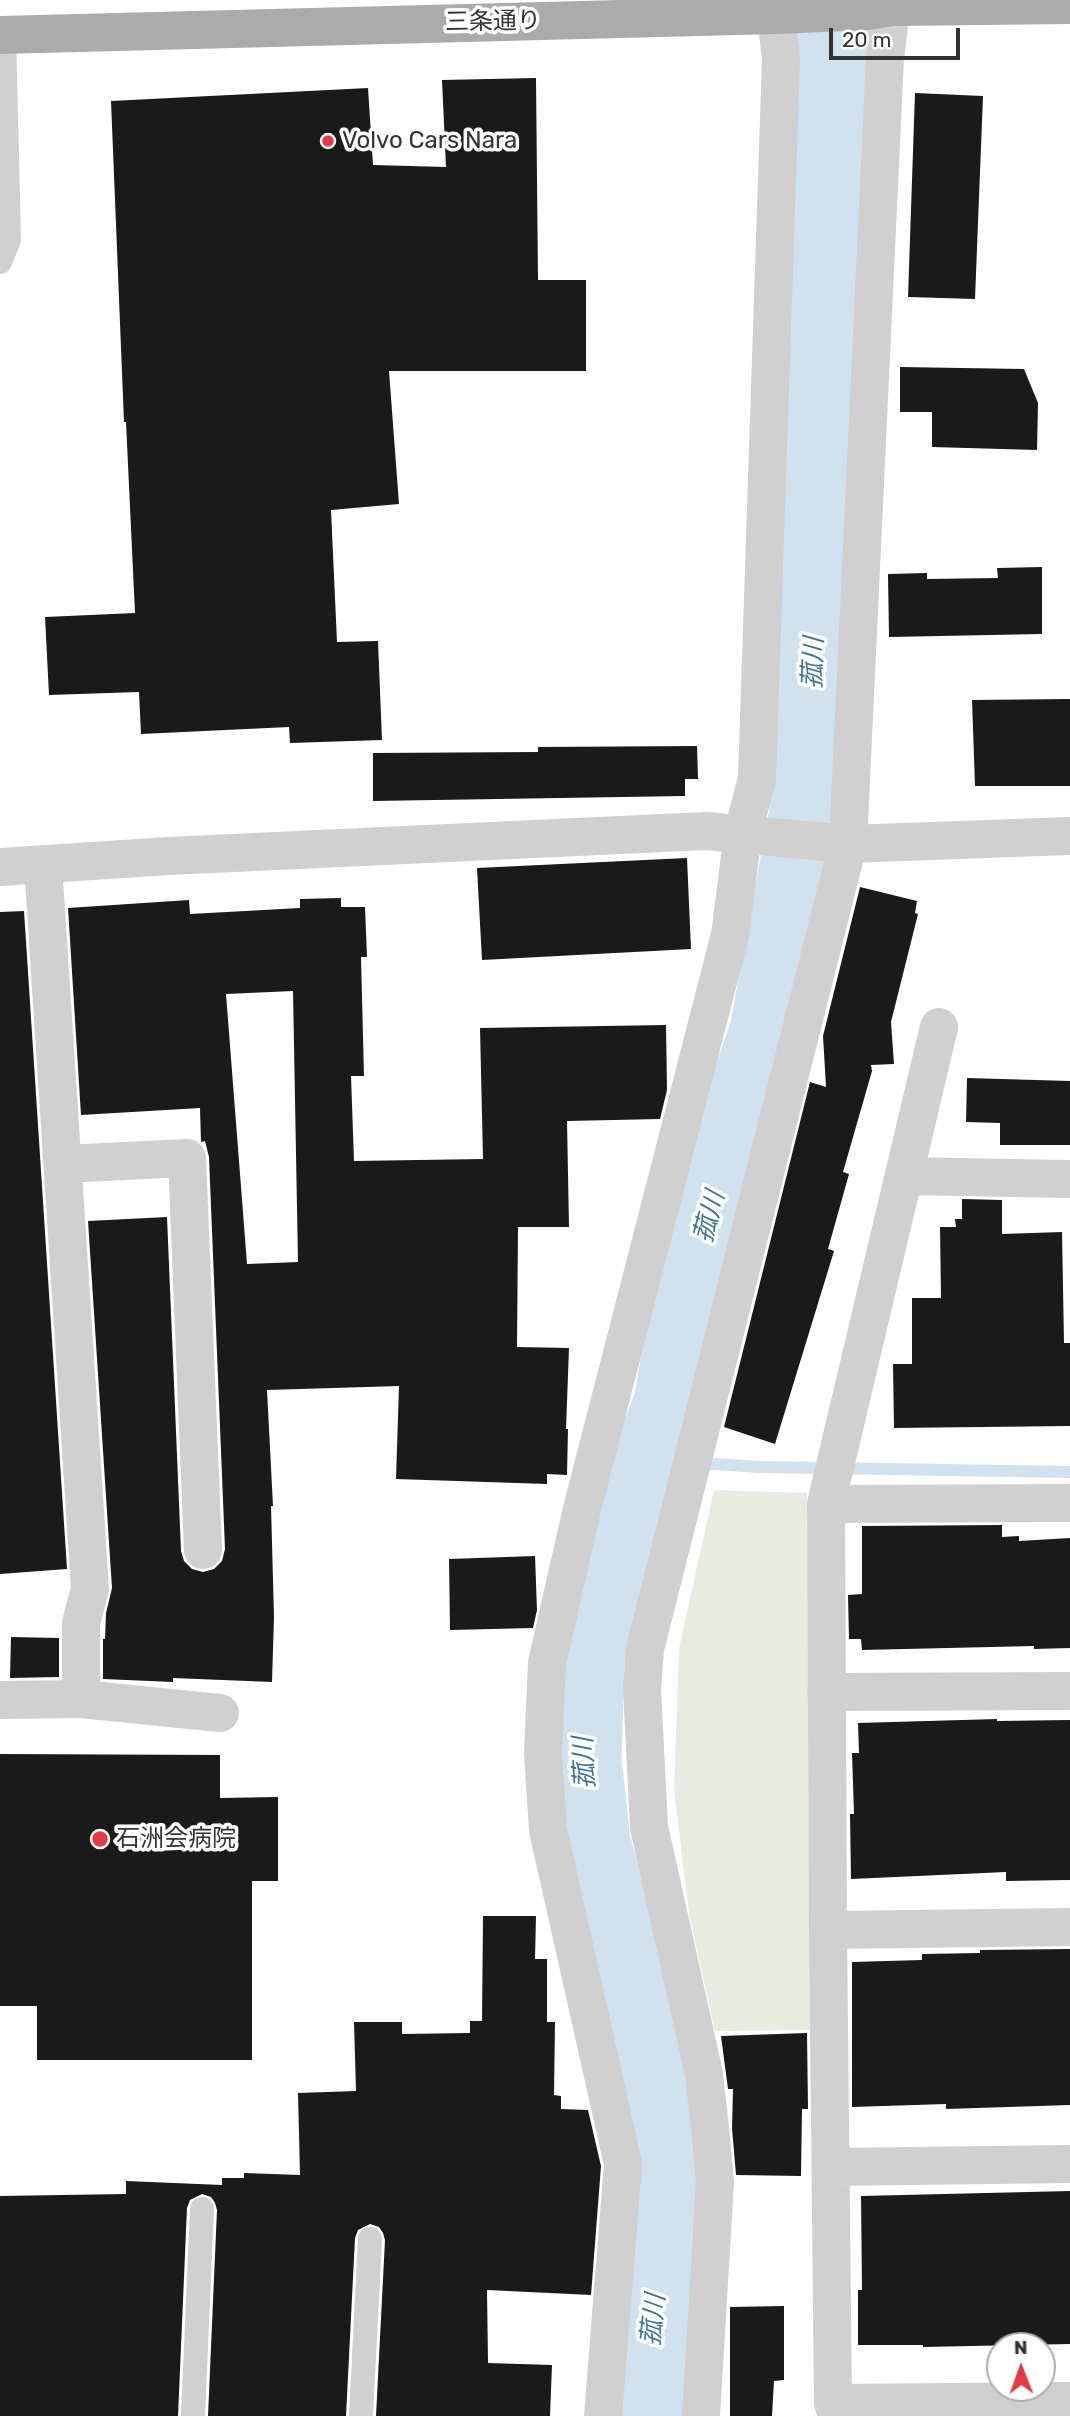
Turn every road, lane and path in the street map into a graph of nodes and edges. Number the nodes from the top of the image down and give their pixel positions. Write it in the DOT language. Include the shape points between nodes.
graph roads {
  1 [pos="1070,5"];
  2 [pos="884,6"];
  3 [pos="783,14"];
  4 [pos="2,35"];
  5 [pos="0,262"];
  6 [pos="744,833"];
  7 [pos="1070,836"];
  8 [pos="846,844"];
  9 [pos="43,864"];
  10 [pos="0,867"];
  11 [pos="939,1027"];
  12 [pos="63,1164"];
  13 [pos="905,1177"];
  14 [pos="1067,1179"];
  15 [pos="1070,1503"];
  16 [pos="826,1504"];
  17 [pos="203,1550"];
  18 [pos="1070,1691"];
  19 [pos="826,1692"];
  20 [pos="80,1699"];
  21 [pos="0,1700"];
  22 [pos="220,1713"];
  23 [pos="1070,1927"];
  24 [pos="828,1930"];
  25 [pos="1070,2164"];
  26 [pos="831,2167"];
  27 [pos="202,2209"];
  28 [pos="370,2239"];
  29 [pos="1070,2401"];
  30 [pos="835,2409"];
  31 [pos="193,2416"];
  32 [pos="361,2416"];
  33 [pos="603,2416"];
  34 [pos="701,2416"];
  1 -- 2 [label="main road, 三条通り"];
  2 -- 3 [label="main road, 三条通り"];
  2 -- 8 [label="street"];
  3 -- 4 [label="main road, 三条通り"];
  3 -- 6 [label="street" via="757,778"];
  4 -- 5 [label="lane" via="9,240"];
  6 -- 8 [label="street"];
  6 -- 9 [label="street" via="706,831"];
  6 -- 33 [label="street" via="730,935 547,1663 544,1754 548,1830 622,2164"];
  7 -- 8 [label="street"];
  8 -- 34 [label="street" via="645,1649 642,1689 649,1827 704,2074 715,2182"];
  9 -- 10 [label="street"];
  9 -- 12 [label="street"];
  11 -- 13 [label="street"];
  12 -- 17 [label="street" via="187,1158"];
  12 -- 20 [label="street" via="90,1589 81,1623"];
  13 -- 14 [label="street"];
  13 -- 16 [label="street"];
  15 -- 16 [label="street"];
  16 -- 19 [label="street"];
  18 -- 19 [label="street"];
  19 -- 24 [label="street"];
  20 -- 21 [label="street"];
  20 -- 22 [label="street"];
  23 -- 24 [label="street"];
  24 -- 26 [label="street"];
  25 -- 26 [label="street"];
  26 -- 30 [label="street"];
  27 -- 31 [label="lane"];
  28 -- 32 [label="lane"];
  29 -- 30 [label="street"];
}
